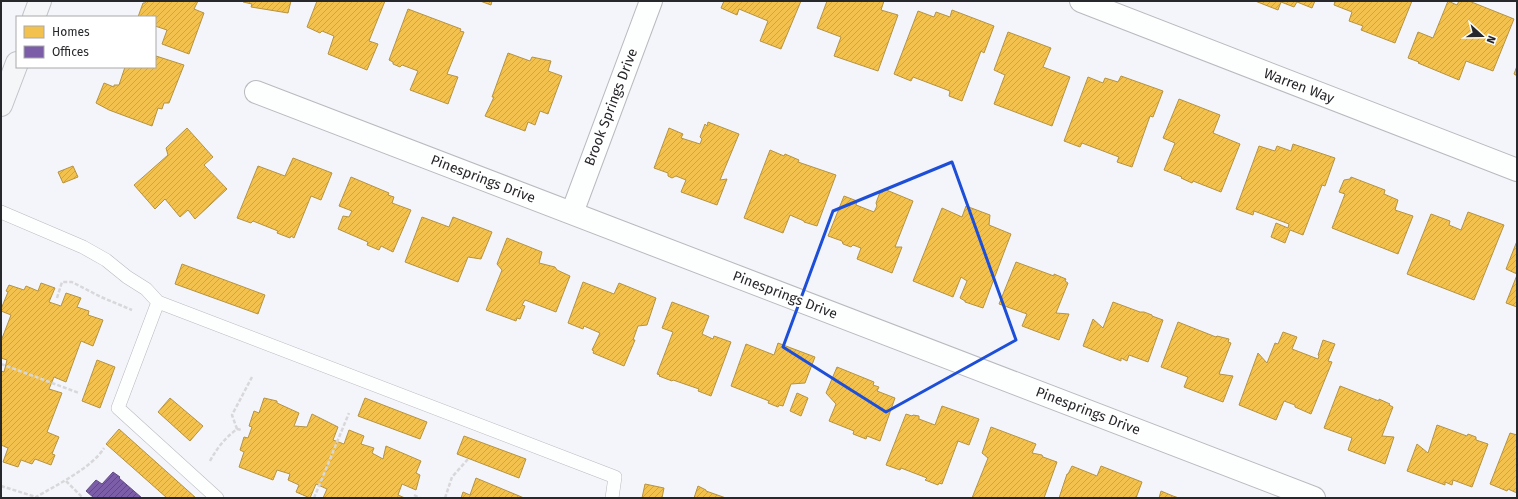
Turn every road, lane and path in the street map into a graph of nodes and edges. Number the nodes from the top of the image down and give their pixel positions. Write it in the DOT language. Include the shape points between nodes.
graph roads {
  1 [pos="33,1"];
  2 [pos="40,1"];
  3 [pos="651,1"];
  4 [pos="1081,1"];
  5 [pos="34,16"];
  6 [pos="34,16"];
  7 [pos="16,66"];
  8 [pos="256,92"];
  9 [pos="1,105"];
  10 [pos="1517,170"];
  11 [pos="1,212"];
  12 [pos="572,213"];
  13 [pos="57,298"];
  14 [pos="158,302"];
  15 [pos="136,312"];
  16 [pos="1,364"];
  17 [pos="252,377"];
  18 [pos="79,392"];
  19 [pos="349,413"];
  20 [pos="237,429"];
  21 [pos="242,430"];
  22 [pos="104,448"];
  23 [pos="469,458"];
  24 [pos="210,461"];
  25 [pos="66,481"];
  26 [pos="1,486"];
  27 [pos="414,495"];
  28 [pos="36,497"];
  29 [pos="83,498"];
  30 [pos="217,498"];
  31 [pos="314,498"];
  32 [pos="420,498"];
  33 [pos="445,498"];
  34 [pos="612,498"];
  35 [pos="1314,498"];
  1 -- 5 [label="main road"];
  2 -- 6 [label="main road"];
  3 -- 12 [label="street, Brook Springs Drive"];
  4 -- 10 [label="street, Warren Way"];
  7 -- 9 [label="main road"];
  8 -- 12 [label="street, Pinesprings Drive"];
  11 -- 14 [label="lane" via="83,247 106,260 146,289"];
  12 -- 35 [label="street, Pinesprings Drive"];
  13 -- 15 [label="path" via="62,282 72,282"];
  14 -- 30 [label="lane" via="118,408"];
  14 -- 34 [label="lane" via="615,477"];
  16 -- 18 [label="path"];
  17 -- 20 [label="path" via="232,415"];
  19 -- 31 [label="path"];
  20 -- 21 [label="path"];
  20 -- 24 [label="path" via="218,447"];
  22 -- 25 [label="path" via="100,455"];
  23 -- 33 [label="path" via="452,477"];
  25 -- 28 [label="path"];
  25 -- 29 [label="path"];
  26 -- 28 [label="path"];
  27 -- 32 [label="path"];
}
